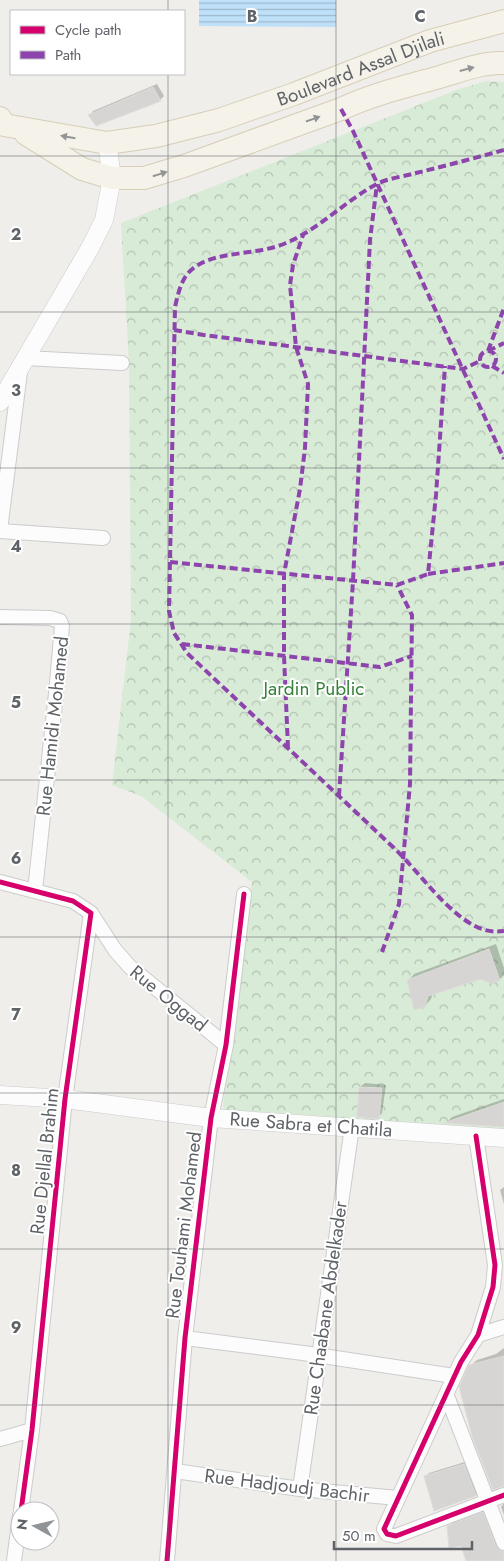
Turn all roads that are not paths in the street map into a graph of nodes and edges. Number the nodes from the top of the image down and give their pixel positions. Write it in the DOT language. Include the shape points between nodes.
graph roads {
  1 [pos="504,21"];
  2 [pos="504,63"];
  3 [pos="332,79"];
  4 [pos="341,109"];
  5 [pos="229,116"];
  6 [pos="7,124"];
  7 [pos="247,142"];
  8 [pos="107,143"];
  9 [pos="112,178"];
  10 [pos="22,362"];
  11 [pos="122,363"];
  12 [pos="0,402"];
  13 [pos="0,531"];
  14 [pos="103,538"];
  15 [pos="0,617"];
  16 [pos="0,882"];
  17 [pos="35,891"];
  18 [pos="244,894"];
  19 [pos="92,912"];
  20 [pos="226,1045"];
  21 [pos="0,1095"];
  22 [pos="65,1099"];
  23 [pos="212,1118"];
  24 [pos="352,1127"];
  25 [pos="476,1136"];
  26 [pos="504,1138"];
  27 [pos="504,1326"];
  28 [pos="478,1335"];
  29 [pos="185,1338"];
  30 [pos="318,1357"];
  31 [pos="454,1376"];
  32 [pos="447,1396"];
  33 [pos="32,1430"];
  34 [pos="0,1439"];
  35 [pos="176,1471"];
  36 [pos="300,1489"];
  37 [pos="504,1495"];
  38 [pos="398,1498"];
  39 [pos="21,1501"];
  40 [pos="487,1501"];
  41 [pos="504,1543"];
  42 [pos="167,1561"];
  1 -- 3 [label="main road, Boulevard Assal Djilali" via="430,41"];
  4 -- 2 [label="main road, one-way" via="364,98 495,62"];
  3 -- 4 [label="main road"];
  3 -- 5 [label="main road, Boulevard Assal Djilali"];
  7 -- 4 [label="main road, one-way"];
  5 -- 7 [label="main road"];
  5 -- 8 [label="main road, Boulevard Assal Djilali" via="156,136"];
  8 -- 6 [label="main road, Boulevard Assal Djilali, one-way"];
  6 -- 9 [label="main road" via="82,169"];
  9 -- 7 [label="main road, one-way" via="144,178"];
  8 -- 9 [label="street"];
  9 -- 10 [label="street" via="104,220"];
  10 -- 11 [label="street"];
  10 -- 12 [label="street"];
  10 -- 13 [label="street"];
  13 -- 14 [label="street"];
  15 -- 17 [label="street, Rue Hamidi Mohamed" via="50,618 60,621 62,626"];
  16 -- 17 [label="street"];
  17 -- 19 [label="street" via="73,900"];
  18 -- 20 [label="street, Rue Touhami Mohamed"];
  19 -- 20 [label="street, Rue Oggad" via="114,950 130,967"];
  19 -- 22 [label="street, Rue Djellal Brahim"];
  20 -- 23 [label="street, Rue Touhami Mohamed"];
  21 -- 22 [label="street, Rue Sabra et Chatila"];
  22 -- 23 [label="street, Rue Sabra et Chatila"];
  22 -- 33 [label="street, Rue Djellal Brahim"];
  23 -- 24 [label="street, Rue Sabra et Chatila"];
  23 -- 29 [label="street, Rue Touhami Mohamed"];
  24 -- 25 [label="street, Rue Sabra et Chatila"];
  24 -- 30 [label="street, Rue Chaabane Abdelkader"];
  25 -- 26 [label="street, Rue Sabra et Chatila"];
  25 -- 28 [label="street" via="495,1265 493,1288"];
  27 -- 28 [label="street"];
  28 -- 31 [label="street"];
  29 -- 30 [label="street"];
  29 -- 35 [label="street, Rue Touhami Mohamed"];
  30 -- 31 [label="street"];
  30 -- 36 [label="street, Rue Chaabane Abdelkader"];
  31 -- 32 [label="street"];
  32 -- 38 [label="street"];
  32 -- 40 [label="street"];
  33 -- 34 [label="street"];
  33 -- 39 [label="street, Rue Djellal Brahim"];
  35 -- 36 [label="street, Rue Hadjoudj Bachir"];
  35 -- 42 [label="street, Rue Touhami Mohamed"];
  36 -- 38 [label="street, Rue Hadjoudj Bachir"];
  37 -- 40 [label="street"];
  38 -- 40 [label="street" via="384,1529 386,1534 396,1536"];
  40 -- 41 [label="street"];
}
